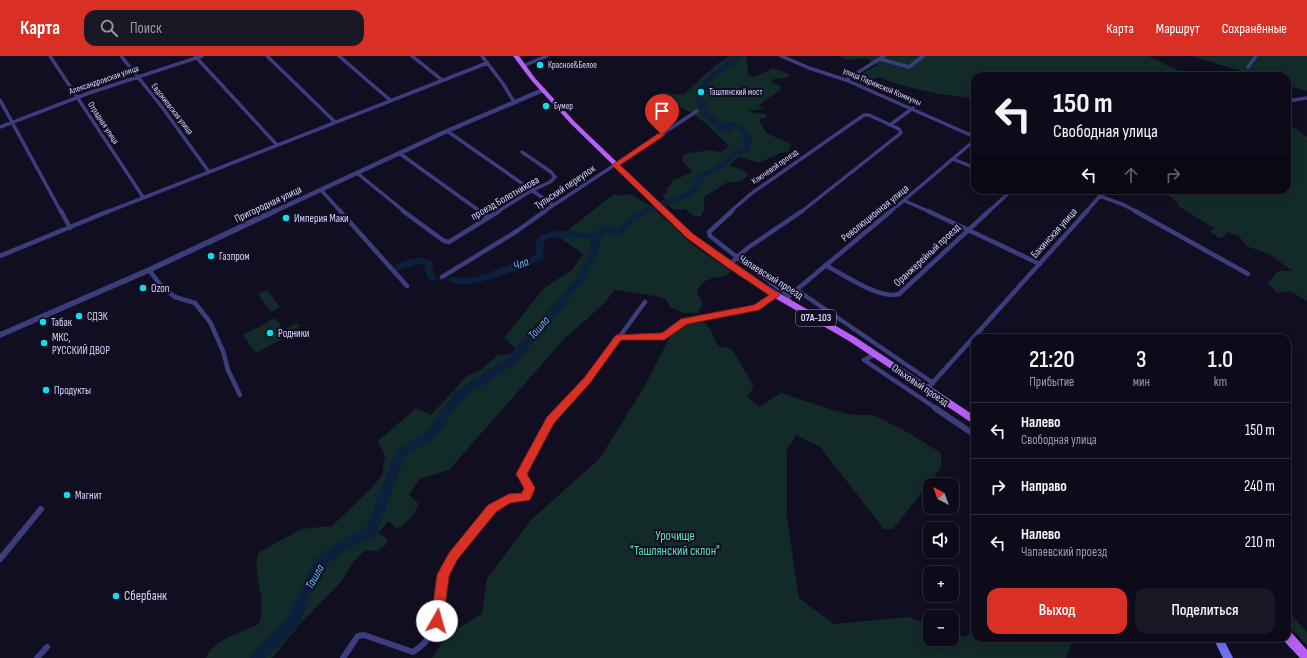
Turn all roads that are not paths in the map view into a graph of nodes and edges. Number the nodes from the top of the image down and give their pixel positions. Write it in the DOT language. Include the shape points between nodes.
graph roads {
  1 [pos="50,56"];
  2 [pos="121,56"];
  3 [pos="202,56"];
  4 [pos="267,56"];
  5 [pos="339,56"];
  6 [pos="412,56"];
  7 [pos="482,56"];
  8 [pos="516,56"];
  9 [pos="547,56"];
  10 [pos="782,56"];
  11 [pos="874,56"];
  12 [pos="923,56"];
  13 [pos="1256,56"];
  14 [pos="195,57"];
  15 [pos="882,58"];
  16 [pos="487,63"];
  17 [pos="523,66"];
  18 [pos="1248,67"];
  19 [pos="137,77"];
  20 [pos="442,80"];
  21 [pos="846,80"];
  22 [pos="543,90"];
  23 [pos="77,98"];
  24 [pos="1307,98"];
  25 [pos="0,100"];
  26 [pos="390,100"];
  27 [pos="1291,100"];
  28 [pos="514,102"];
  29 [pos="913,108"];
  30 [pos="697,111"];
  31 [pos="335,122"];
  32 [pos="13,123"];
  33 [pos="890,125"];
  34 [pos="0,126"];
  35 [pos="447,131"];
  36 [pos="971,135"];
  37 [pos="971,143"];
  38 [pos="277,145"];
  39 [pos="522,152"];
  40 [pos="399,153"];
  41 [pos="953,159"];
  42 [pos="615,165"];
  43 [pos="971,166"];
  44 [pos="209,172"];
  45 [pos="357,173"];
  46 [pos="321,190"];
  47 [pos="532,191"];
  48 [pos="1007,194"];
  49 [pos="1100,196"];
  50 [pos="143,197"];
  51 [pos="905,201"];
  52 [pos="553,205"];
  53 [pos="488,217"];
  54 [pos="70,228"];
  55 [pos="968,229"];
  56 [pos="0,256"];
  57 [pos="737,256"];
  58 [pos="1040,264"];
  59 [pos="730,265"];
  60 [pos="825,265"];
  61 [pos="149,270"];
  62 [pos="1248,274"];
  63 [pos="442,277"];
  64 [pos="407,286"];
  65 [pos="796,290"];
  66 [pos="776,295"];
  67 [pos="788,299"];
  68 [pos="645,302"];
  69 [pos="977,334"];
  70 [pos="0,335"];
  71 [pos="619,337"];
  72 [pos="971,341"];
  73 [pos="876,354"];
  74 [pos="930,386"];
  75 [pos="240,395"];
  76 [pos="971,418"];
  77 [pos="971,432"];
  78 [pos="41,509"];
  79 [pos="0,559"];
  80 [pos="1291,640"];
  81 [pos="1220,642"];
  82 [pos="47,647"];
  83 [pos="37,658"];
  84 [pos="343,658"];
  85 [pos="1228,658"];
  86 [pos="1307,658"];
  1 -- 23 [label="street, Отрадная улица"];
  2 -- 19 [label="street, Евдокиевская улица"];
  3 -- 14 [label="street, Александровская улица"];
  4 -- 31 [label="street"];
  5 -- 26 [label="street"];
  6 -- 20 [label="street"];
  7 -- 16 [label="street"];
  8 -- 17 [label="main road, 07А-103"];
  9 -- 17 [label="street"];
  10 -- 21 [label="street, улица Парижской Коммуны"];
  11 -- 15 [label="street"];
  12 -- 15 [label="street" via="909,67"];
  13 -- 18 [label="street"];
  14 -- 19 [label="street, Александровская улица"];
  14 -- 38 [label="street"];
  15 -- 21 [label="street"];
  16 -- 20 [label="street"];
  16 -- 28 [label="street"];
  17 -- 22 [label="main road, 07А-103"];
  19 -- 23 [label="street, Александровская улица"];
  19 -- 44 [label="street, Евдокиевская улица"];
  20 -- 26 [label="street"];
  21 -- 29 [label="street, улица Парижской Коммуны"];
  22 -- 28 [label="street, Пригородная улица"];
  22 -- 42 [label="main road, 07А-103"];
  23 -- 32 [label="street, Александровская улица"];
  23 -- 50 [label="street, Отрадная улица"];
  24 -- 27 [label="street"];
  25 -- 32 [label="street"];
  26 -- 31 [label="street"];
  28 -- 35 [label="street, Пригородная улица"];
  29 -- 33 [label="street"];
  29 -- 36 [label="street, улица Парижской Коммуны"];
  30 -- 42 [label="street, Тульский переулок"];
  31 -- 38 [label="street"];
  32 -- 34 [label="street, Александровская улица"];
  32 -- 54 [label="street"];
  33 -- 57 [label="street" via="901,130 901,133 786,223"];
  33 -- 57 [label="street, Ключевой проезд" via="864,115 741,202 709,232 710,236"];
  35 -- 40 [label="street, Пригородная улица"];
  35 -- 47 [label="street"];
  37 -- 41 [label="street, Революционная улица"];
  38 -- 44 [label="street"];
  39 -- 47 [label="street, проезд Болотникова" via="555,177"];
  40 -- 45 [label="street, Пригородная улица"];
  40 -- 53 [label="street"];
  41 -- 43 [label="street"];
  41 -- 51 [label="street, Революционная улица"];
  42 -- 52 [label="street, Тульский переулок"];
  42 -- 59 [label="main road, Чапаевский проезд / 07А-103" via="690,236"];
  44 -- 50 [label="street"];
  45 -- 46 [label="street, Пригородная улица"];
  45 -- 53 [label="street, проезд Болотникова" via="444,241 449,242"];
  46 -- 61 [label="street, Пригородная улица"];
  46 -- 64 [label="street"];
  47 -- 52 [label="street"];
  47 -- 53 [label="street, проезд Болотникова"];
  48 -- 55 [label="street, Оранжерейный проезд"];
  49 -- 58 [label="street, Бакинская улица"];
  49 -- 62 [label="street" via="1124,205"];
  50 -- 54 [label="street"];
  51 -- 55 [label="street"];
  51 -- 60 [label="street, Революционная улица"];
  52 -- 63 [label="street, Тульский переулок" via="517,231"];
  54 -- 56 [label="street"];
  55 -- 58 [label="street"];
  55 -- 60 [label="street, Оранжерейный проезд" via="900,294 893,296 880,293"];
  57 -- 59 [label="street"];
  57 -- 67 [label="street, Ключевой проезд"];
  58 -- 69 [label="street, Бакинская улица"];
  59 -- 66 [label="main road, Чапаевский проезд / 07А-103"];
  60 -- 65 [label="street, Революционная улица"];
  61 -- 70 [label="street, Пригородная улица"];
  61 -- 75 [label="street" via="163,288 175,297 195,304 210,322"];
  65 -- 67 [label="street, Революционная улица"];
  65 -- 74 [label="street"];
  66 -- 67 [label="main road, Чапаевский проезд / 07А-103"];
  66 -- 71 [label="street" via="756,307 684,321 664,337"];
  67 -- 73 [label="main road, Чапаевский проезд / 07А-103"];
  68 -- 71 [label="street"];
  71 -- 84 [label="street" via="587,381 550,420 521,474 529,488 526,497 509,499 492,509 453,557 443,575 437,621 422,646 413,652 364,635 358,636"];
  72 -- 74 [label="street, Бакинская улица"];
  73 -- 74 [label="main road, Чапаевский проезд / 07А-103"];
  73 -- 77 [label="street, Ольховый проезд" via="864,360"];
  74 -- 76 [label="main road, Чапаевский проезд / 07А-103"];
  78 -- 79 [label="street"];
  80 -- 86 [label="main road"];
  81 -- 85 [label="main road"];
  82 -- 83 [label="street"];
}
